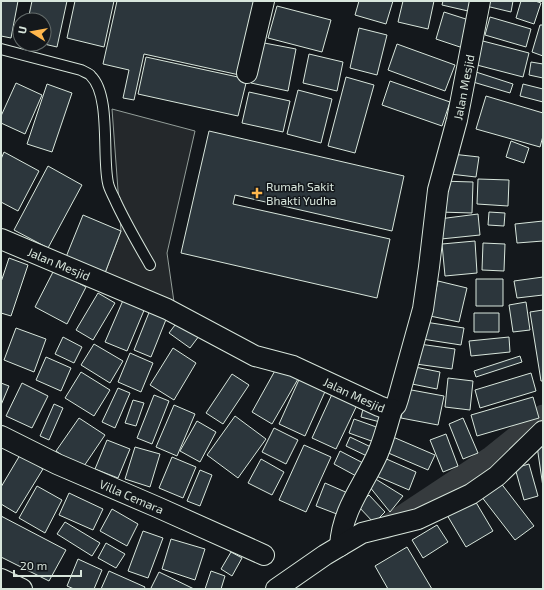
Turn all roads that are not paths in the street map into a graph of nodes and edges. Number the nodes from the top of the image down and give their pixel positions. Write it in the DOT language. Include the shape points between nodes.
graph roads {
  1 [pos="264,1"];
  2 [pos="480,1"];
  3 [pos="1,49"];
  4 [pos="247,74"];
  5 [pos="1,239"];
  6 [pos="150,265"];
  7 [pos="392,409"];
  8 [pos="543,431"];
  9 [pos="1,436"];
  10 [pos="340,546"];
  11 [pos="264,556"];
  12 [pos="1,579"];
  13 [pos="22,589"];
  14 [pos="276,589"];
  1 -- 4 [label="street"];
  2 -- 7 [label="street, Jalan Mesjid" via="458,120 438,190 423,309 398,399"];
  3 -- 6 [label="lane" via="91,75 103,108 108,184 122,216"];
  5 -- 7 [label="street, Jalan Mesjid" via="167,309 256,356 293,366 379,406"];
  7 -- 10 [label="street" via="378,453 346,516"];
  8 -- 10 [label="street" via="497,476 471,494 418,519 362,533"];
  9 -- 11 [label="street, Villa Cemara" via="57,464"];
  10 -- 14 [label="street"];
  12 -- 13 [label="street"];
}
